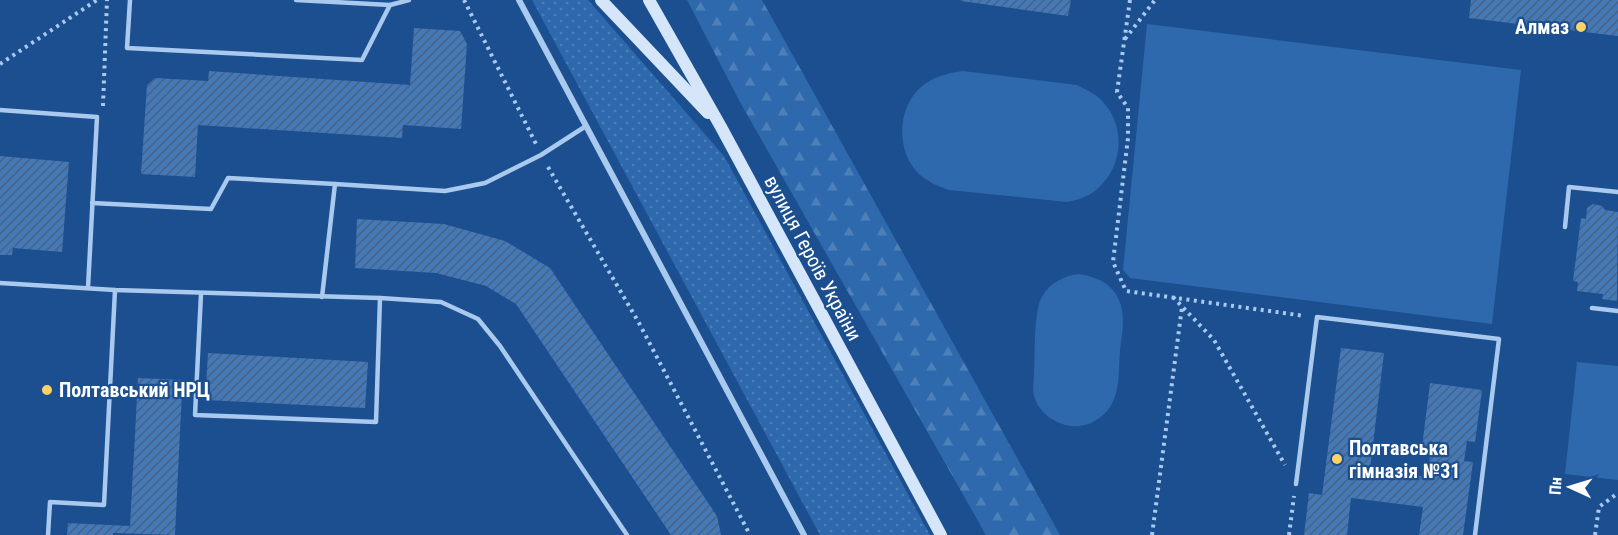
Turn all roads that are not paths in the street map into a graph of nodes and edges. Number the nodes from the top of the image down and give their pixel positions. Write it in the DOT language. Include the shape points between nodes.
graph roads {
  1 [pos="130,0"];
  2 [pos="296,0"];
  3 [pos="408,0"];
  4 [pos="519,0"];
  5 [pos="601,0"];
  6 [pos="649,0"];
  7 [pos="390,5"];
  8 [pos="0,110"];
  9 [pos="586,126"];
  10 [pos="721,127"];
  11 [pos="335,184"];
  12 [pos="1618,192"];
  13 [pos="92,203"];
  14 [pos="1565,227"];
  15 [pos="0,283"];
  16 [pos="88,288"];
  17 [pos="115,290"];
  18 [pos="201,294"];
  19 [pos="322,297"];
  20 [pos="380,298"];
  21 [pos="1592,308"];
  22 [pos="1618,311"];
  23 [pos="1296,484"];
  24 [pos="48,535"];
  25 [pos="627,535"];
  26 [pos="804,535"];
  27 [pos="940,535"];
  28 [pos="1475,535"];
  1 -- 7 [label="lane" via="127,48 362,60"];
  2 -- 7 [label="lane"];
  3 -- 7 [label="lane"];
  4 -- 9 [label="street"];
  5 -- 10 [label="main road"];
  6 -- 10 [label="main road, вулиця Героїв України"];
  8 -- 13 [label="lane" via="97,117"];
  9 -- 11 [label="lane" via="486,183 445,191"];
  9 -- 26 [label="street"];
  10 -- 27 [label="main road, вулиця Героїв України"];
  11 -- 13 [label="lane" via="228,178 211,209"];
  11 -- 19 [label="lane"];
  12 -- 14 [label="lane" via="1569,187"];
  13 -- 16 [label="lane"];
  15 -- 16 [label="lane"];
  16 -- 17 [label="lane"];
  17 -- 18 [label="lane"];
  17 -- 24 [label="lane" via="104,505 50,502"];
  18 -- 19 [label="lane"];
  18 -- 20 [label="lane" via="195,415 376,422"];
  19 -- 20 [label="lane"];
  20 -- 25 [label="lane" via="441,302 478,319"];
  21 -- 22 [label="lane"];
  23 -- 28 [label="lane" via="1317,317 1499,339"];
}
